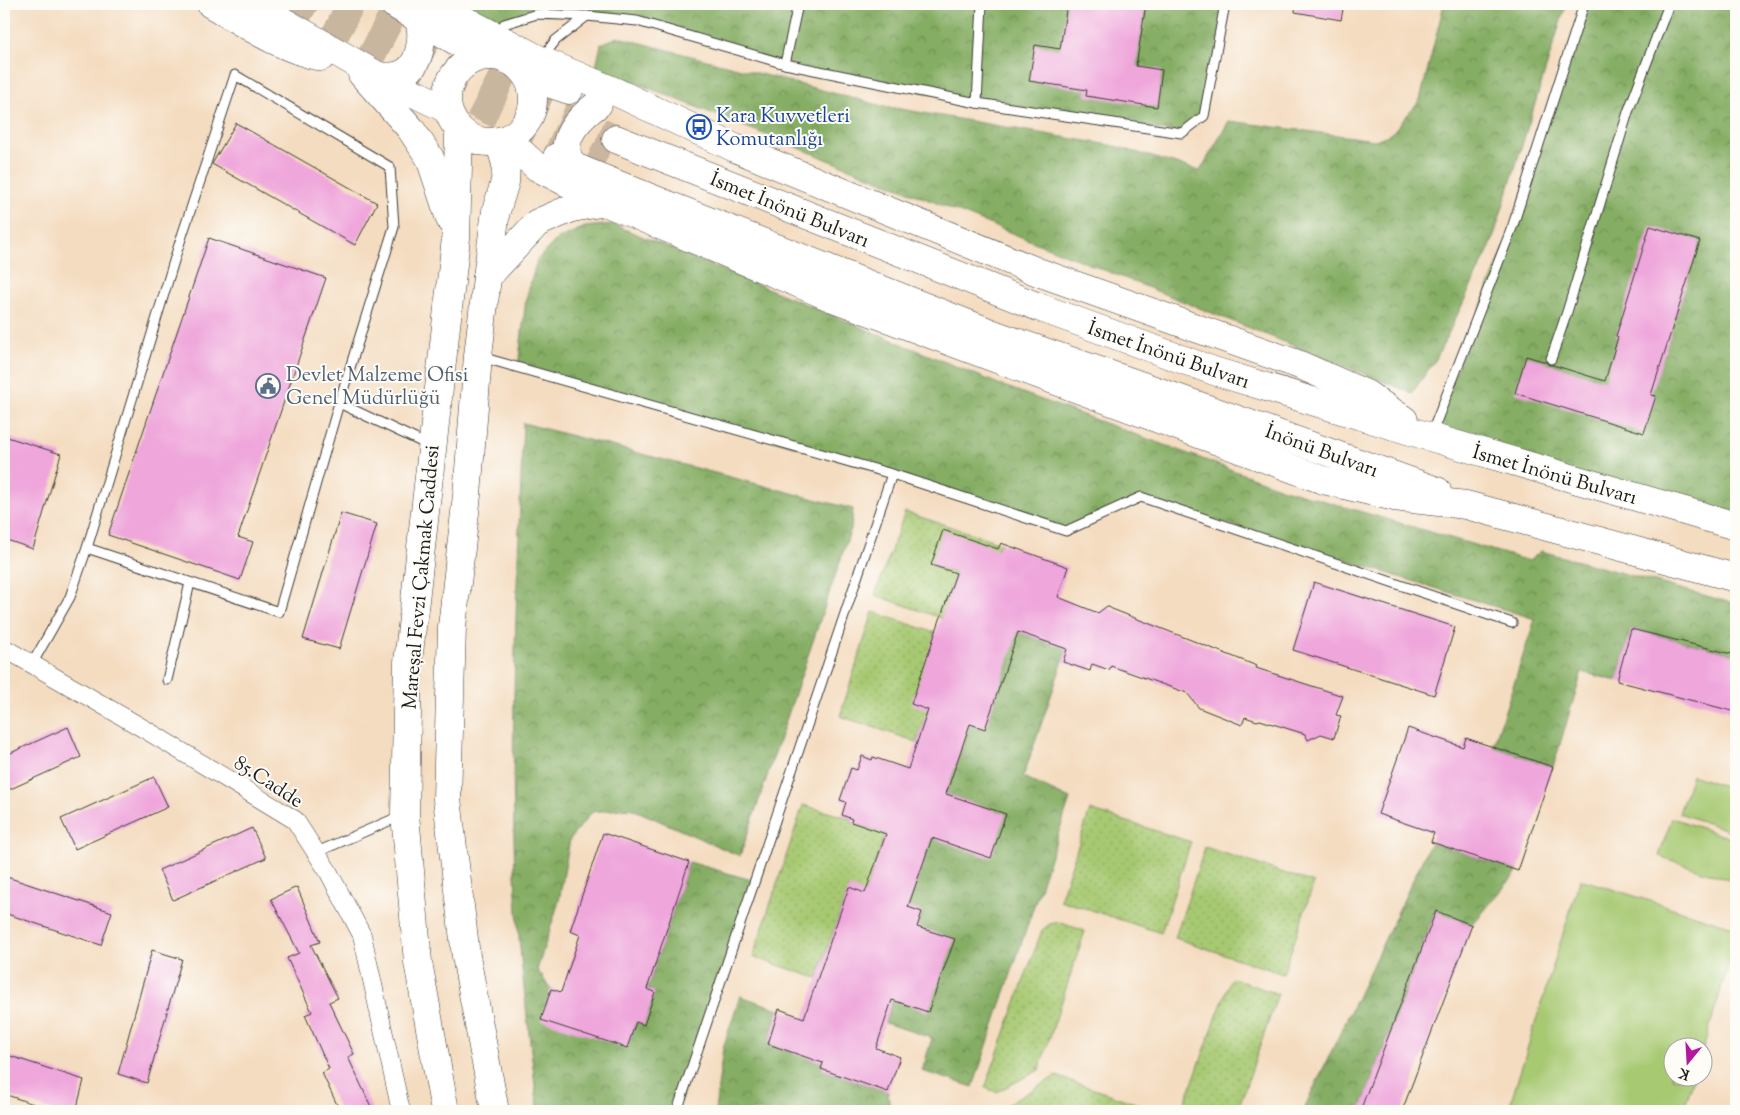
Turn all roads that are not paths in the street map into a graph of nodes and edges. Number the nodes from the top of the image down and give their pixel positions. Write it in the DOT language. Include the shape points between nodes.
graph roads {
  1 [pos="210,4"];
  2 [pos="253,4"];
  3 [pos="786,4"];
  4 [pos="982,4"];
  5 [pos="1226,4"];
  6 [pos="1584,4"];
  7 [pos="1670,4"];
  8 [pos="797,5"];
  9 [pos="415,8"];
  10 [pos="587,16"];
  11 [pos="488,50"];
  12 [pos="348,58"];
  13 [pos="785,64"];
  14 [pos="531,70"];
  15 [pos="378,76"];
  16 [pos="977,103"];
  17 [pos="598,104"];
  18 [pos="453,120"];
  19 [pos="507,138"];
  20 [pos="572,166"];
  21 [pos="605,202"];
  22 [pos="456,238"];
  23 [pos="487,277"];
  24 [pos="478,356"];
  25 [pos="1551,359"];
  26 [pos="1177,398"];
  27 [pos="339,403"];
  28 [pos="1430,437"];
  29 [pos="432,447"];
  30 [pos="892,474"];
  31 [pos="1466,505"];
  32 [pos="1736,526"];
  33 [pos="88,548"];
  34 [pos="1736,578"];
  35 [pos="190,583"];
  36 [pos="1512,623"];
  37 [pos="6,652"];
  38 [pos="32,664"];
  39 [pos="167,680"];
  40 [pos="405,814"];
  41 [pos="317,852"];
  42 [pos="401,1111"];
  43 [pos="445,1111"];
  44 [pos="495,1111"];
  45 [pos="677,1111"];
  1 -- 12 [label="main road" via="306,54 334,60"];
  2 -- 12 [label="main road"];
  3 -- 8 [label="lane"];
  4 -- 16 [label="lane"];
  5 -- 16 [label="lane" via="1204,116 1182,134"];
  6 -- 28 [label="lane" via="1513,225"];
  7 -- 25 [label="lane" via="1628,112"];
  8 -- 13 [label="lane"];
  9 -- 11 [label="main road"];
  9 -- 15 [label="main road" via="422,27 418,59 412,68 396,76"];
  10 -- 11 [label="lane" via="537,14 504,24"];
  10 -- 13 [label="lane" via="637,21"];
  10 -- 14 [label="lane" via="556,40"];
  11 -- 14 [label="main road"];
  11 -- 18 [label="main road" via="457,70 450,82 446,96"];
  12 -- 15 [label="main road"];
  12 -- 22 [label="main road" via="410,128 430,158"];
  13 -- 16 [label="lane"];
  14 -- 17 [label="main road"];
  14 -- 19 [label="main road" via="534,101 531,113 526,125"];
  14 -- 28 [label="main road" via="616,92 753,156 1038,272 1300,365 1366,394"];
  15 -- 18 [label="main road"];
  17 -- 20 [label="main road" via="583,115 573,129 567,154"];
  17 -- 28 [label="main road" via="865,217"];
  18 -- 19 [label="main road" via="476,140 491,143"];
  18 -- 22 [label="main road, Mareşal Fevzi Çakmak Caddesi"];
  19 -- 20 [label="main road"];
  19 -- 21 [label="main road" via="537,168"];
  19 -- 23 [label="main road, Mareşal Fevzi Çakmak Caddesi" via="505,182 496,211"];
  20 -- 26 [label="main road" via="996,335"];
  21 -- 23 [label="main road" via="572,208 537,223"];
  21 -- 31 [label="main road" via="833,298 1323,480 1394,498"];
  22 -- 29 [label="main road, Mareşal Fevzi Çakmak Caddesi"];
  23 -- 24 [label="main road, Mareşal Fevzi Çakmak Caddesi"];
  24 -- 30 [label="lane"];
  24 -- 44 [label="main road, Mareşal Fevzi Çakmak Caddesi" via="452,626 447,798 466,956"];
  26 -- 28 [label="main road, İsmet İnönü Bulvarı" via="610,151 1214,371"];
  26 -- 31 [label="main road, İnönü Bulvarı" via="1448,495"];
  27 -- 29 [label="lane"];
  27 -- 33 [label="lane" via="394,227 390,167 235,75 177,251"];
  27 -- 35 [label="lane" via="279,612"];
  28 -- 32 [label="main road, İsmet İnönü Bulvarı"];
  29 -- 40 [label="main road, Mareşal Fevzi Çakmak Caddesi" via="408,662"];
  30 -- 36 [label="lane" via="1066,531 1141,497"];
  30 -- 45 [label="lane"];
  31 -- 34 [label="main road"];
  33 -- 35 [label="lane"];
  33 -- 38 [label="lane" via="70,597"];
  35 -- 39 [label="lane"];
  37 -- 38 [label="street, 85.Cadde"];
  38 -- 41 [label="street, 85.Cadde" via="295,820"];
  40 -- 41 [label="lane"];
  40 -- 43 [label="main road, Mareşal Fevzi Çakmak Caddesi" via="418,962"];
  41 -- 42 [label="street, 85.Cadde" via="362,935"];
}
